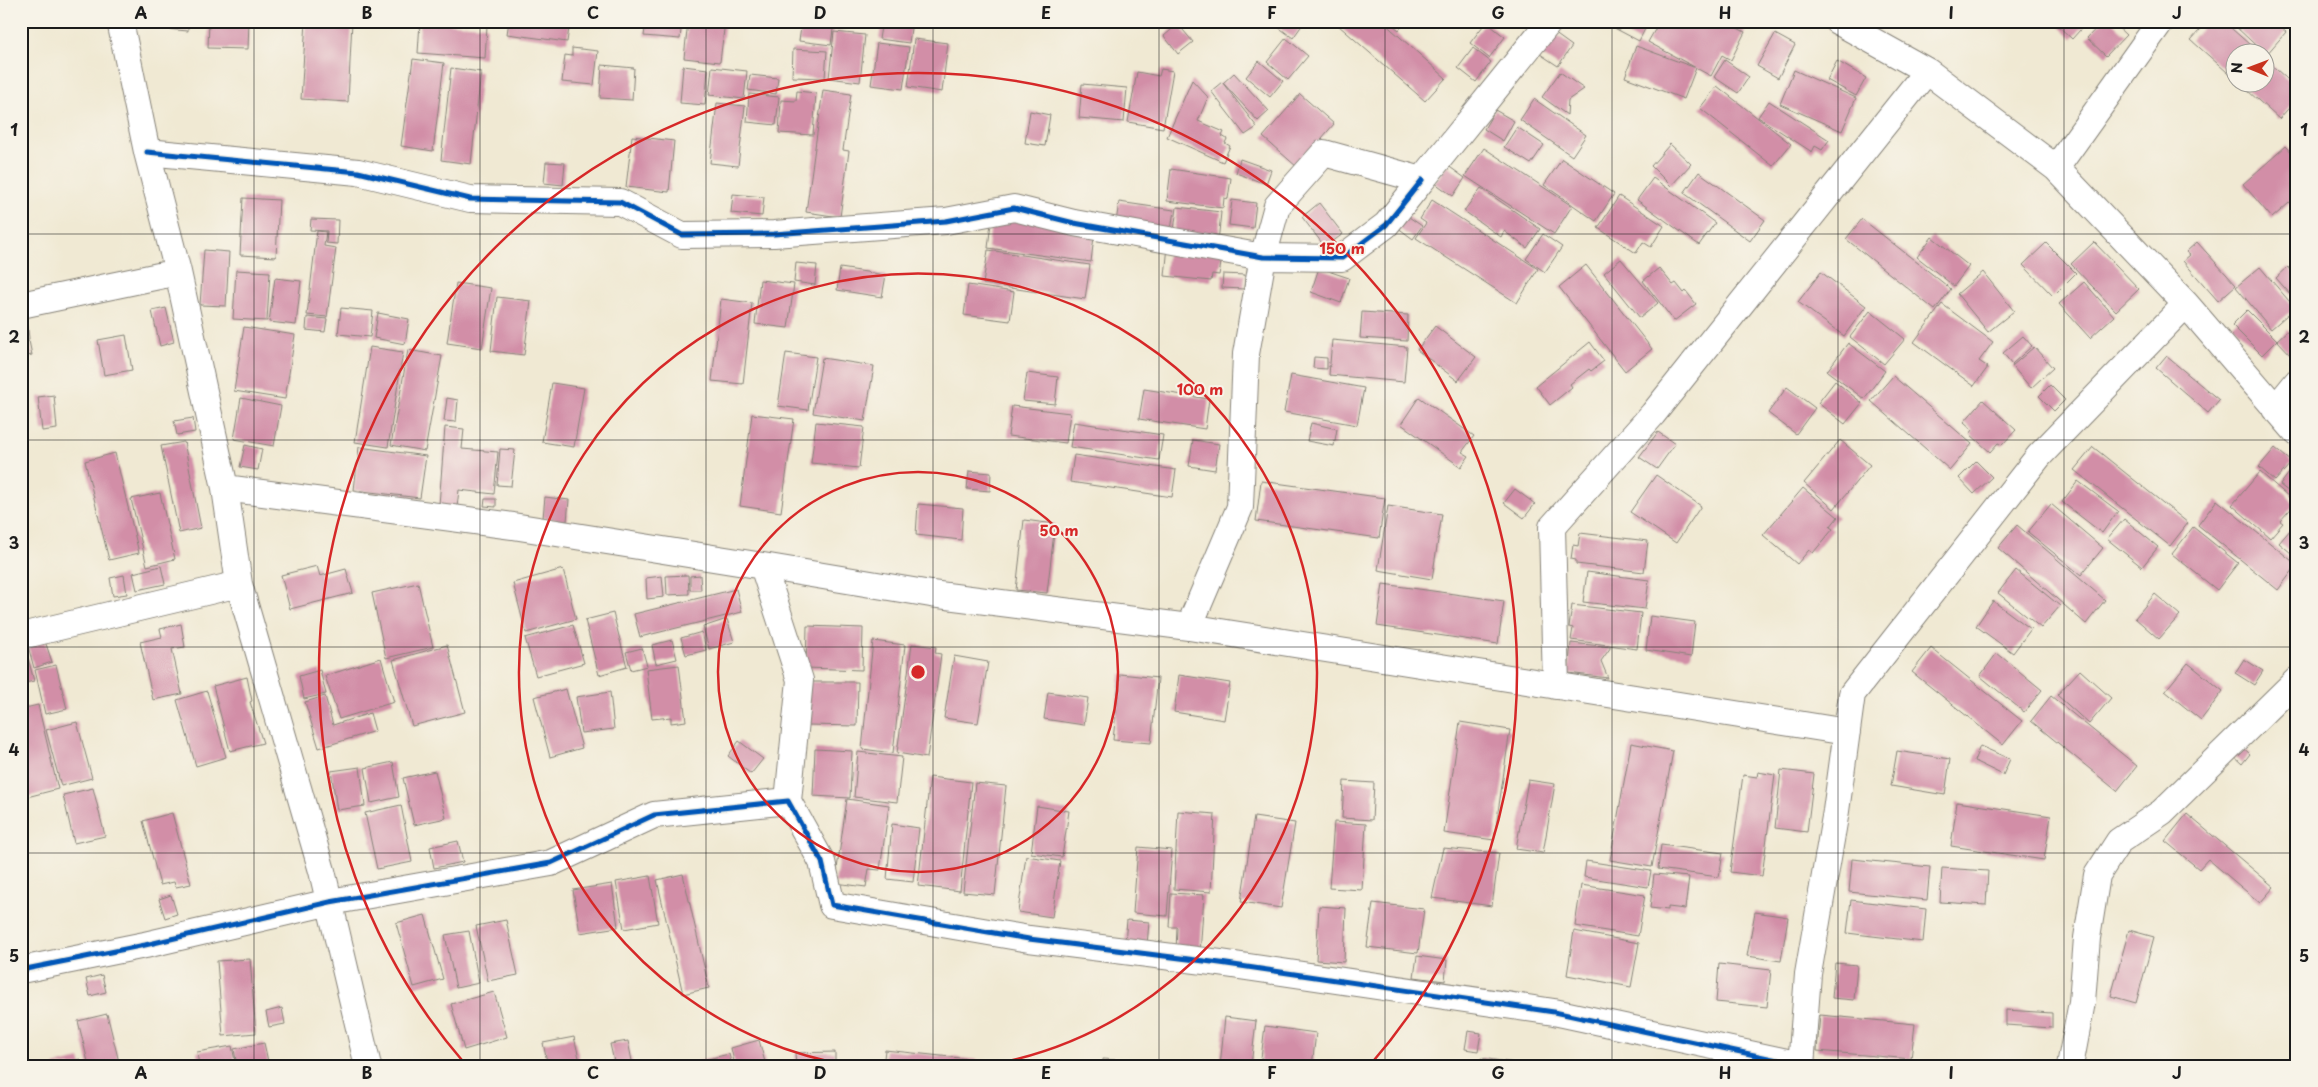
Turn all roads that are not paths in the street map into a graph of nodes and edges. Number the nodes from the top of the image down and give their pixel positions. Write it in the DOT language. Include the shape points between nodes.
graph roads {
  1 [pos="120,21"];
  2 [pos="1550,21"];
  3 [pos="1837,21"];
  4 [pos="2161,21"];
  5 [pos="1927,71"];
  6 [pos="147,152"];
  7 [pos="2056,168"];
  8 [pos="1422,180"];
  9 [pos="1263,257"];
  10 [pos="178,272"];
  11 [pos="2186,304"];
  12 [pos="21,305"];
  13 [pos="2297,382"];
  14 [pos="2275,409"];
  15 [pos="2297,433"];
  16 [pos="225,488"];
  17 [pos="763,566"];
  18 [pos="239,584"];
  19 [pos="1189,627"];
  20 [pos="21,636"];
  21 [pos="2297,680"];
  22 [pos="1556,686"];
  23 [pos="1846,732"];
  24 [pos="788,802"];
  25 [pos="330,902"];
  26 [pos="21,970"];
  27 [pos="1801,1065"];
  28 [pos="368,1066"];
  29 [pos="2070,1066"];
  1 -- 6 [label="street"];
  2 -- 8 [label="street"];
  3 -- 5 [label="street"];
  4 -- 7 [label="street"];
  5 -- 7 [label="street"];
  5 -- 22 [label="street" via="1653,414 1552,526"];
  6 -- 9 [label="street" via="358,172 470,199 620,202 682,236 774,234 946,221 1014,208 1074,223"];
  6 -- 10 [label="street"];
  7 -- 11 [label="street"];
  8 -- 9 [label="street" via="1386,225 1342,258"];
  8 -- 9 [label="street" via="1324,153 1277,206"];
  9 -- 19 [label="street" via="1246,354 1240,507"];
  10 -- 12 [label="street"];
  10 -- 16 [label="street"];
  11 -- 14 [label="street"];
  11 -- 23 [label="street" via="2039,456 1852,694"];
  13 -- 14 [label="street"];
  14 -- 15 [label="street"];
  16 -- 17 [label="street" via="513,526"];
  16 -- 18 [label="street"];
  17 -- 19 [label="street" via="932,594"];
  17 -- 24 [label="street" via="800,680"];
  18 -- 20 [label="street"];
  18 -- 25 [label="street"];
  19 -- 22 [label="street"];
  21 -- 29 [label="street" via="2162,812 2119,841 2098,875 2087,938 2082,1002"];
  22 -- 23 [label="street"];
  23 -- 27 [label="street" via="1808,974"];
  24 -- 25 [label="street" via="654,815 551,863"];
  24 -- 27 [label="street" via="822,862 832,905 1029,939 1220,963 1554,1012"];
  25 -- 26 [label="street"];
  25 -- 28 [label="street"];
}
